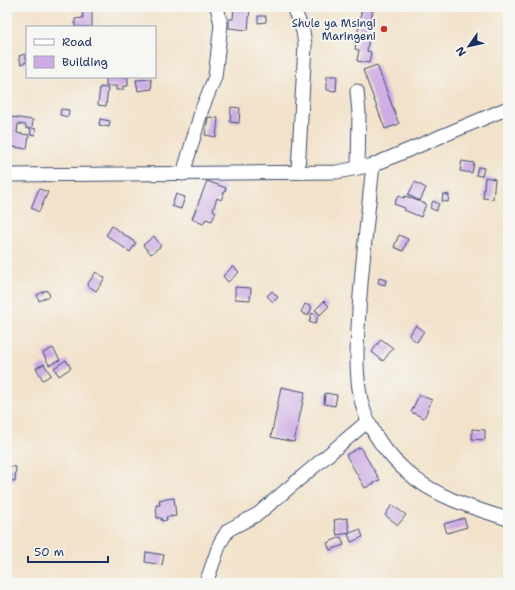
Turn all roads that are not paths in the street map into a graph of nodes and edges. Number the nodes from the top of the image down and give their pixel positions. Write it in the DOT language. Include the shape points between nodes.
graph roads {
  1 [pos="217,7"];
  2 [pos="293,7"];
  3 [pos="357,91"];
  4 [pos="508,108"];
  5 [pos="373,165"];
  6 [pos="358,168"];
  7 [pos="298,172"];
  8 [pos="182,174"];
  9 [pos="7,175"];
  10 [pos="368,421"];
  11 [pos="508,519"];
  12 [pos="206,583"];
  1 -- 8 [label="street" via="221,24 215,77 202,109"];
  2 -- 7 [label="street" via="304,30 305,45"];
  3 -- 6 [label="street"];
  4 -- 5 [label="street"];
  5 -- 6 [label="street"];
  5 -- 10 [label="street" via="357,351 359,385"];
  6 -- 7 [label="street" via="337,172"];
  7 -- 8 [label="street"];
  8 -- 9 [label="street"];
  10 -- 11 [label="street" via="386,451 408,473 437,492 473,508"];
  10 -- 12 [label="street" via="258,514 228,530 220,543"];
}
